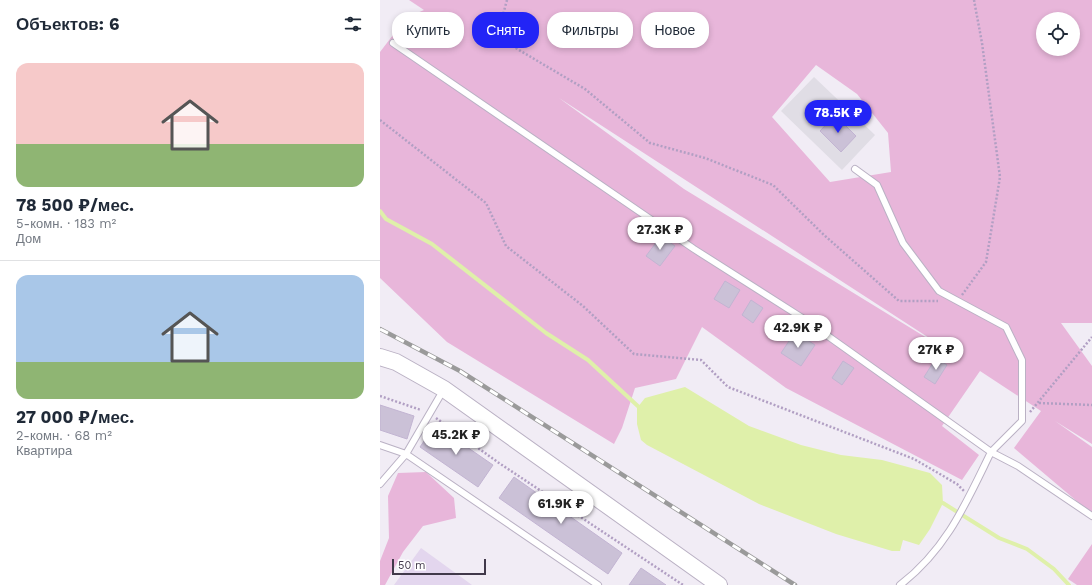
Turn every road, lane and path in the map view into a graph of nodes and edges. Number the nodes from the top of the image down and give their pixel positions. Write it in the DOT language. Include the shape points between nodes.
graph roads {
  1 [pos="507,0"];
  2 [pos="974,0"];
  3 [pos="400,48"];
  4 [pos="380,120"];
  5 [pos="855,169"];
  6 [pos="958,301"];
  7 [pos="1092,337"];
  8 [pos="380,357"];
  9 [pos="444,389"];
  10 [pos="380,396"];
  11 [pos="1039,403"];
  12 [pos="1092,405"];
  13 [pos="429,412"];
  14 [pos="1022,421"];
  15 [pos="380,445"];
  16 [pos="991,452"];
  17 [pos="406,454"];
  18 [pos="380,484"];
  19 [pos="969,496"];
  20 [pos="1092,516"];
  21 [pos="598,585"];
  22 [pos="683,585"];
  23 [pos="719,585"];
  24 [pos="900,585"];
  1 -- 6 [label="path" via="497,37 585,89 650,143 705,158 773,185 899,301"];
  2 -- 6 [label="path" via="1000,177 986,262"];
  3 -- 16 [label="lane" via="694,249 804,319"];
  4 -- 19 [label="path" via="486,203 506,246 583,306 634,354 701,360 728,387 914,459 957,484"];
  5 -- 6 [label="lane" via="877,185 903,243 930,279 939,290"];
  6 -- 14 [label="lane" via="1006,327 1022,360"];
  7 -- 11 [label="path"];
  8 -- 9 [label="street" via="396,362"];
  9 -- 13 [label="lane"];
  9 -- 23 [label="street"];
  10 -- 13 [label="path"];
  11 -- 12 [label="path"];
  11 -- 14 [label="path"];
  13 -- 17 [label="lane"];
  13 -- 22 [label="path" via="499,463"];
  14 -- 16 [label="lane"];
  15 -- 17 [label="lane"];
  16 -- 19 [label="lane"];
  16 -- 20 [label="lane" via="1018,466"];
  17 -- 18 [label="lane"];
  17 -- 21 [label="lane"];
  19 -- 24 [label="lane" via="956,522 936,550"];
}
